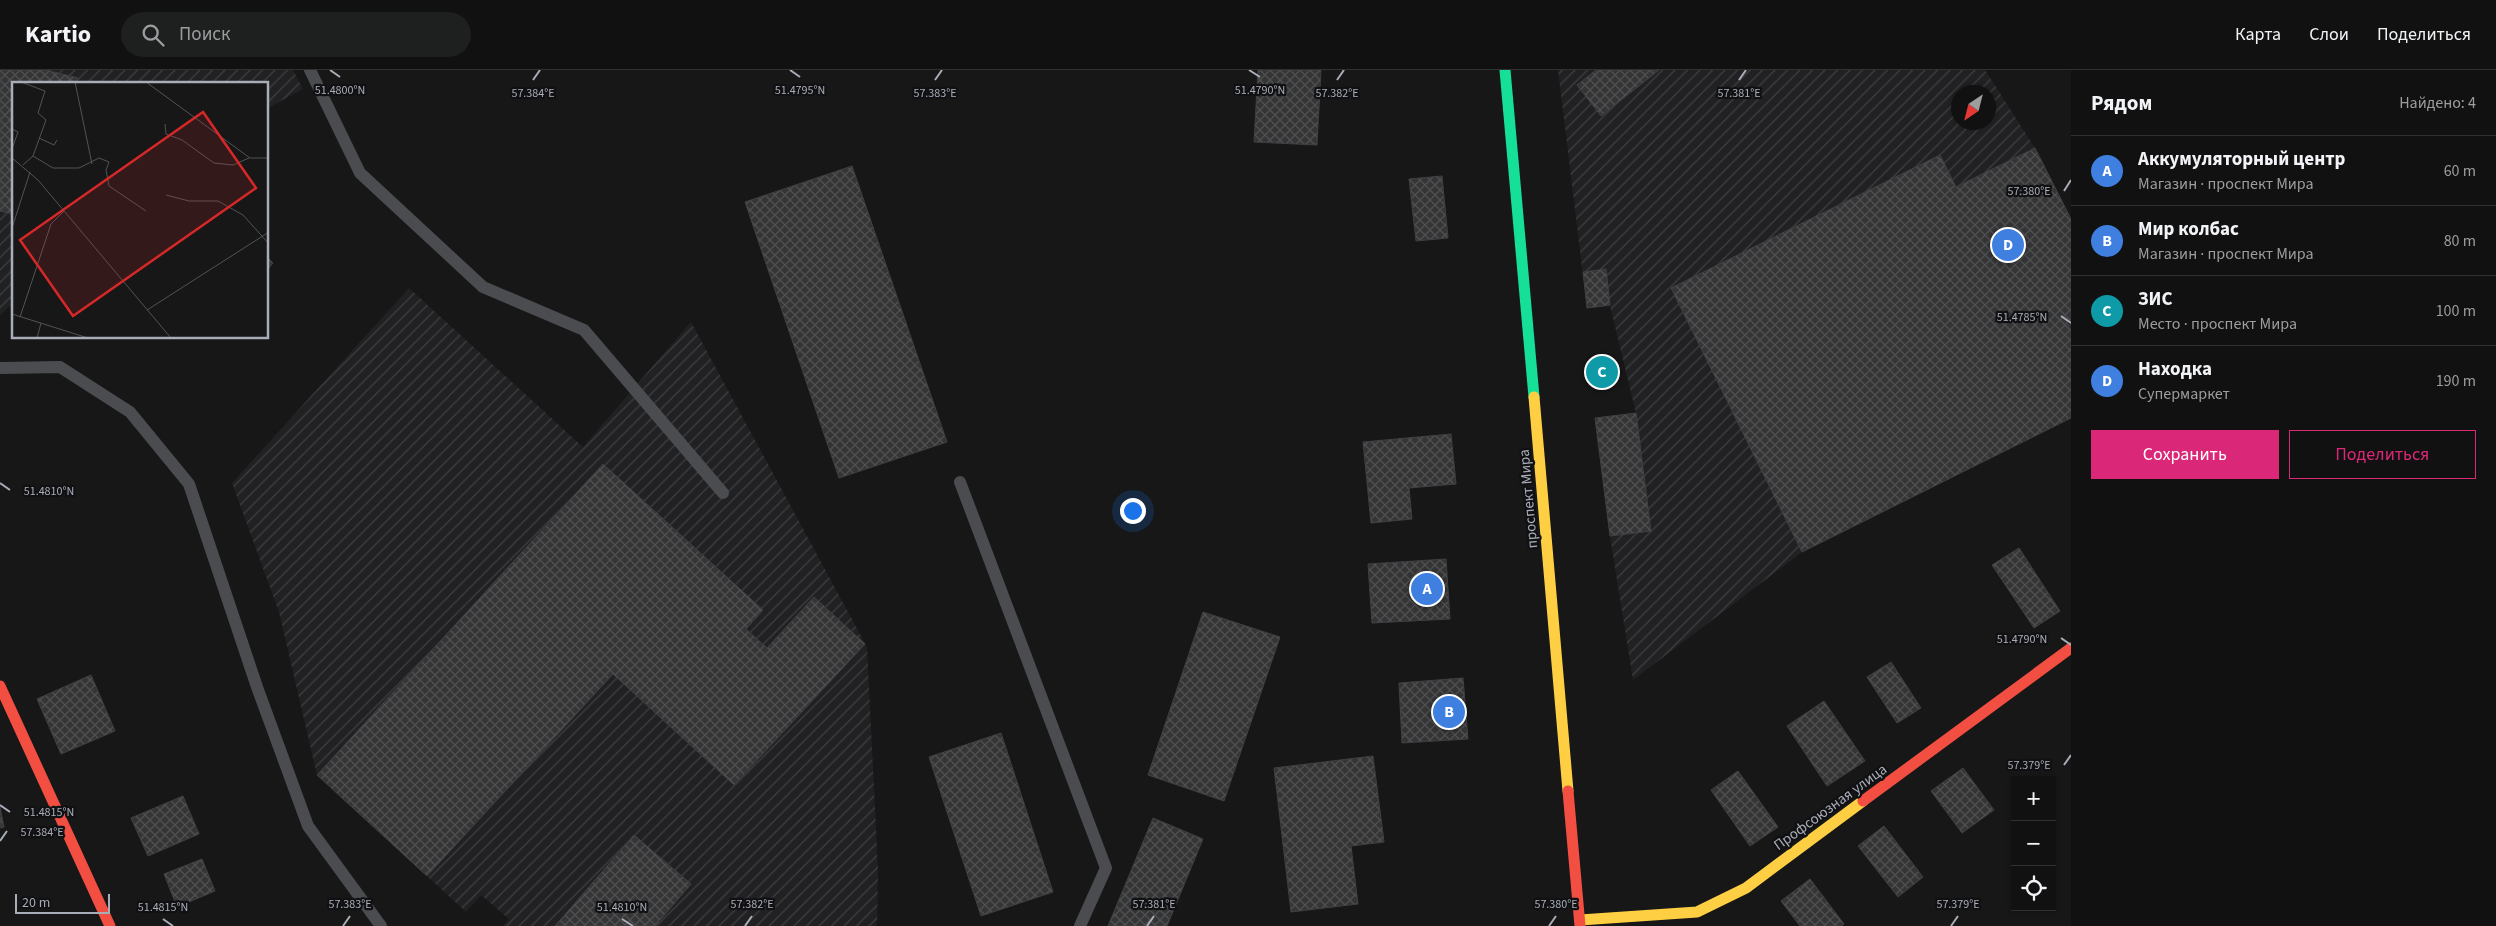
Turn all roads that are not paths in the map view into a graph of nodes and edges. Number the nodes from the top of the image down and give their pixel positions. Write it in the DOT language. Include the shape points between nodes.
graph roads {
  1 [pos="310,70"];
  2 [pos="1505,70"];
  3 [pos="0,368"];
  4 [pos="960,482"];
  5 [pos="723,493"];
  6 [pos="2071,648"];
  7 [pos="0,686"];
  8 [pos="1580,923"];
  9 [pos="110,926"];
  10 [pos="381,926"];
  11 [pos="1080,926"];
  1 -- 5 [label="lane" via="360,173 483,287 584,330"];
  2 -- 8 [label="main road, проспект Мира"];
  3 -- 10 [label="lane" via="60,367 130,412 189,484 308,826"];
  4 -- 11 [label="lane" via="1106,868"];
  6 -- 8 [label="main road, Профсоюзная улица" via="1746,888 1697,912"];
  7 -- 9 [label="main road"];
}
